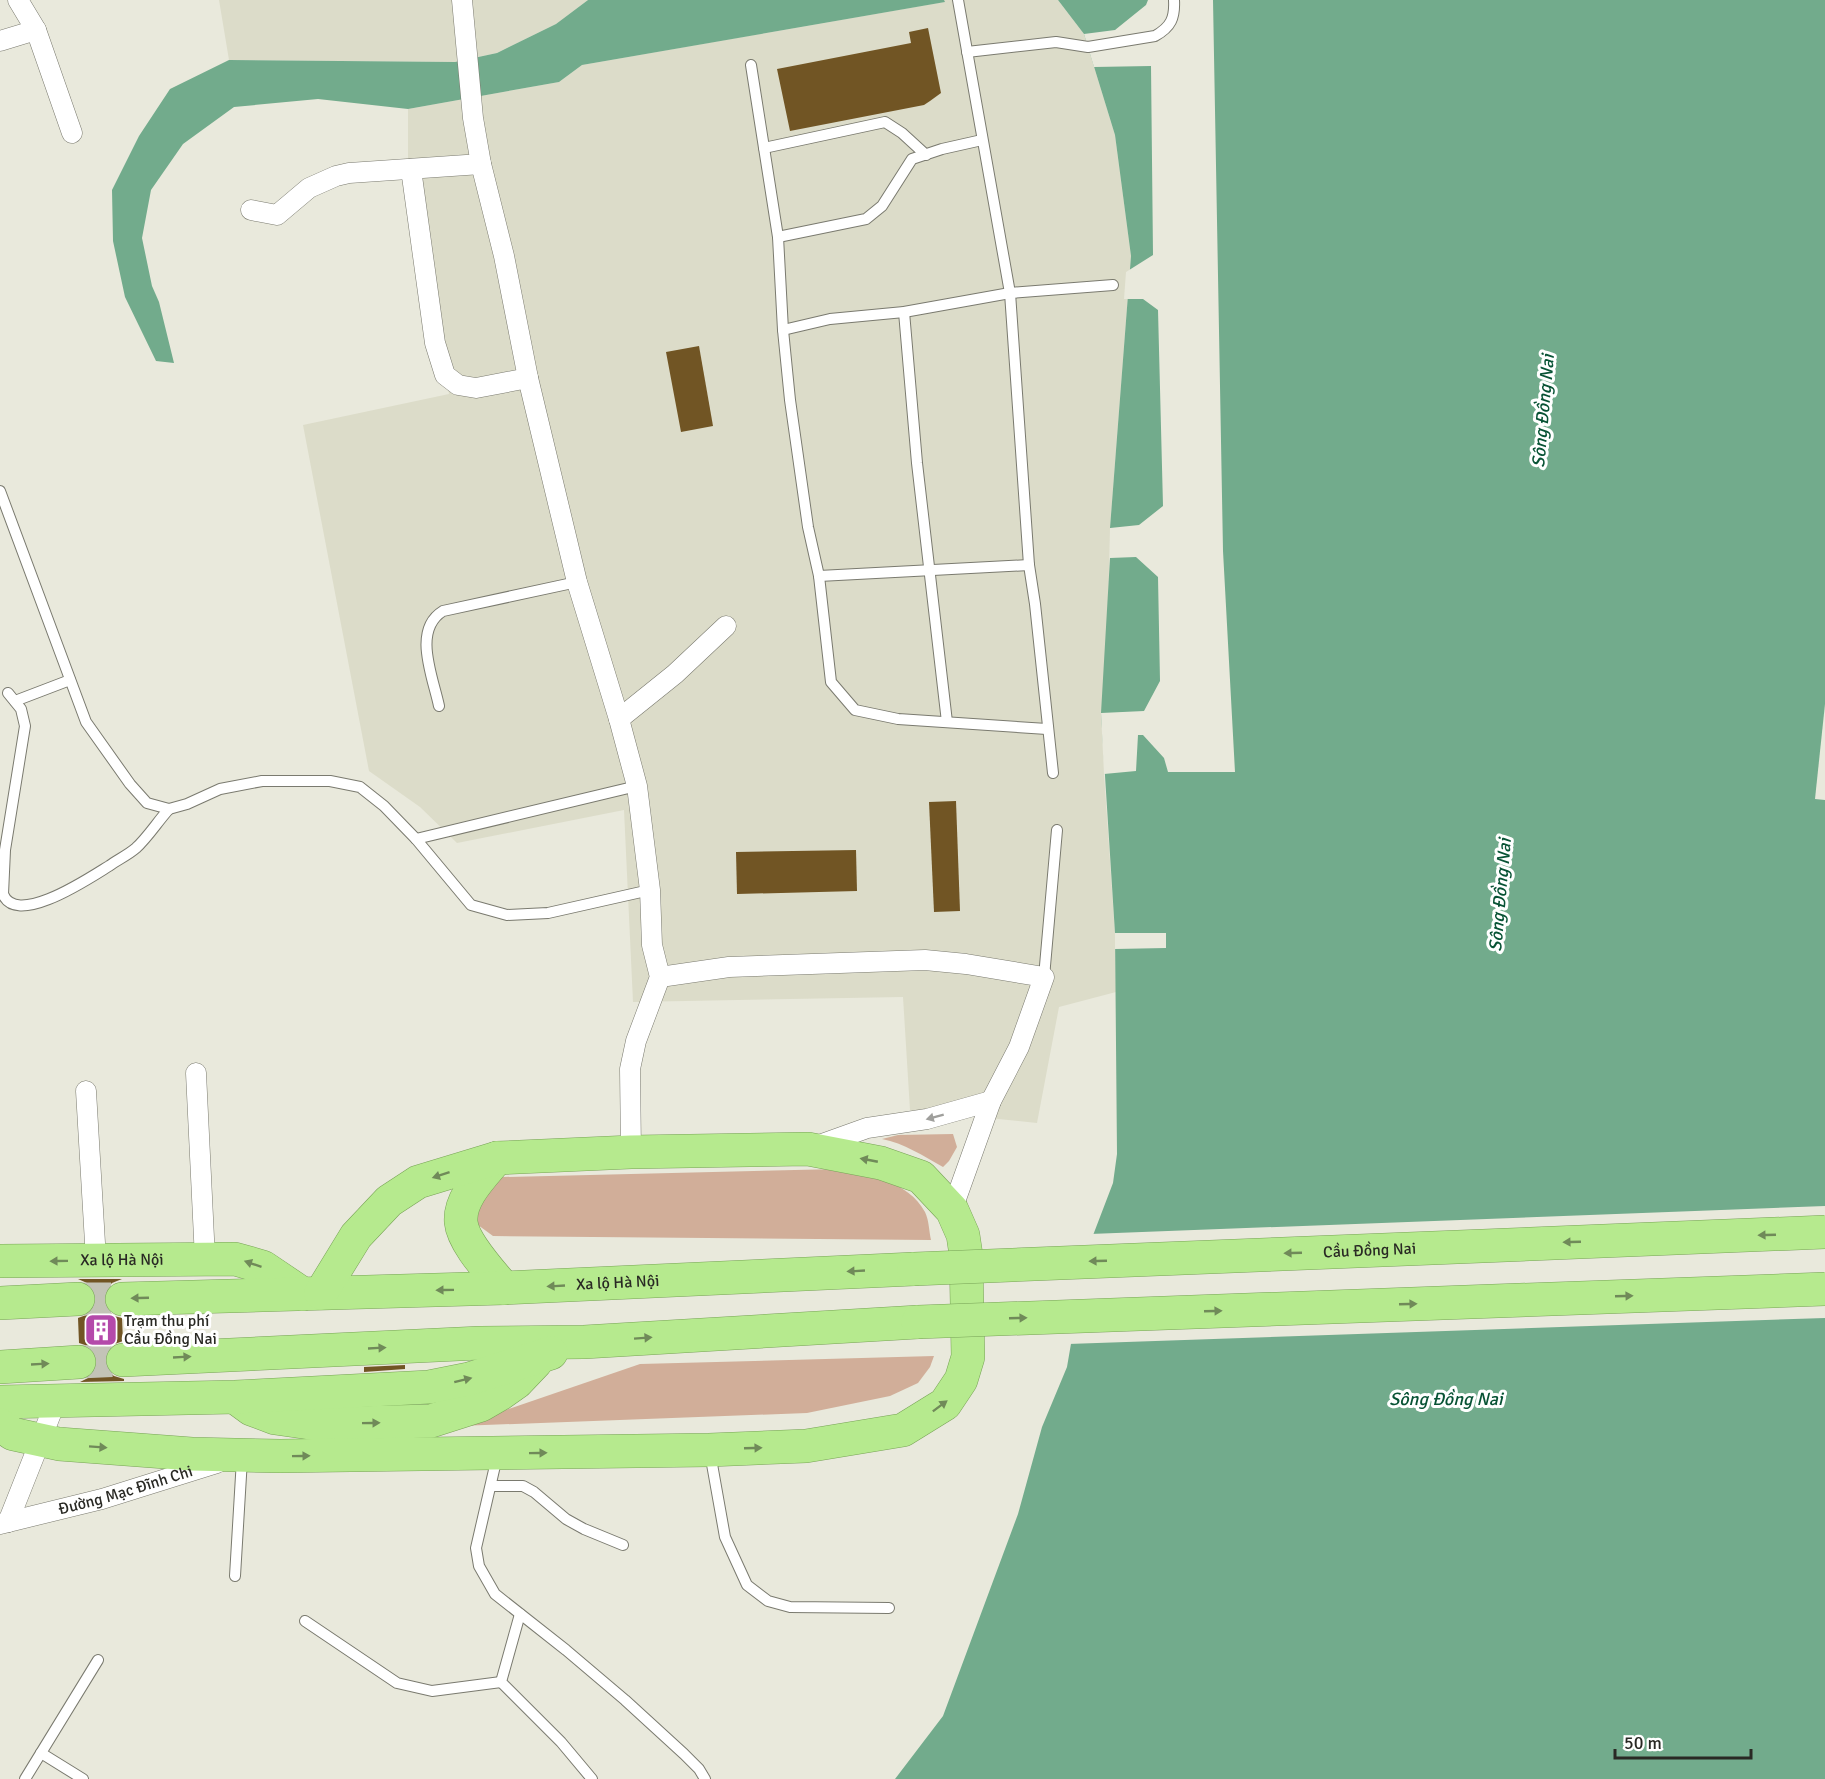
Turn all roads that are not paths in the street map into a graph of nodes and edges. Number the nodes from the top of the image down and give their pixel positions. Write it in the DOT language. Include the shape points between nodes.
graph roads {
  1 [pos="18,0"];
  2 [pos="462,0"];
  3 [pos="958,0"];
  4 [pos="1174,0"];
  5 [pos="36,30"];
  6 [pos="0,41"];
  7 [pos="967,52"];
  8 [pos="751,65"];
  9 [pos="72,133"];
  10 [pos="982,140"];
  11 [pos="764,148"];
  12 [pos="926,155"];
  13 [pos="481,164"];
  14 [pos="411,169"];
  15 [pos="251,210"];
  16 [pos="778,237"];
  17 [pos="1113,285"];
  18 [pos="1010,293"];
  19 [pos="904,312"];
  20 [pos="783,330"];
  21 [pos="528,378"];
  22 [pos="0,491"];
  23 [pos="1029,565"];
  24 [pos="931,570"];
  25 [pos="819,576"];
  26 [pos="577,582"];
  27 [pos="726,626"];
  28 [pos="70,680"];
  29 [pos="439,706"];
  30 [pos="619,719"];
  31 [pos="948,722"];
  32 [pos="1047,729"];
  33 [pos="1053,774"];
  34 [pos="637,786"];
  35 [pos="169,809"];
  36 [pos="1057,830"];
  37 [pos="416,839"];
  38 [pos="650,890"];
  39 [pos="660,977"];
  40 [pos="1044,977"];
  41 [pos="196,1073"];
  42 [pos="86,1090"];
  43 [pos="991,1101"];
  44 [pos="808,1149"];
  45 [pos="631,1152"];
  46 [pos="497,1158"];
  47 [pos="952,1210"];
  48 [pos="1825,1232"];
  49 [pos="205,1259"];
  50 [pos="96,1260"];
  51 [pos="0,1261"];
  52 [pos="914,1269"];
  53 [pos="504,1288"];
  54 [pos="1825,1289"];
  55 [pos="312,1294"];
  56 [pos="78,1299"];
  57 [pos="122,1299"];
  58 [pos="0,1303"];
  59 [pos="584,1342"];
  60 [pos="123,1360"];
  61 [pos="79,1362"];
  62 [pos="0,1367"];
  63 [pos="56,1401"];
  64 [pos="0,1402"];
  65 [pos="0,1425"];
  66 [pos="40,1440"];
  67 [pos="709,1450"];
  68 [pos="498,1454"];
  69 [pos="242,1455"];
  70 [pos="491,1486"];
  71 [pos="4,1523"];
  72 [pos="623,1545"];
  73 [pos="235,1576"];
  74 [pos="889,1608"];
  75 [pos="520,1614"];
  76 [pos="305,1621"];
  77 [pos="98,1660"];
  78 [pos="501,1682"];
  79 [pos="41,1753"];
  80 [pos="25,1779"];
  81 [pos="83,1779"];
  82 [pos="592,1779"];
  83 [pos="705,1779"];
  1 -- 5 [label="street"];
  2 -- 13 [label="street" via="471,107"];
  3 -- 7 [label="lane"];
  4 -- 7 [label="lane" via="1171,23 1155,36 1088,47 1056,42"];
  5 -- 6 [label="street"];
  5 -- 9 [label="street"];
  7 -- 10 [label="lane"];
  8 -- 11 [label="lane"];
  10 -- 12 [label="lane"];
  10 -- 18 [label="lane"];
  11 -- 12 [label="lane" via="885,122"];
  11 -- 16 [label="lane"];
  12 -- 16 [label="lane" via="912,159 882,206 866,219"];
  13 -- 14 [label="street"];
  13 -- 21 [label="street"];
  14 -- 15 [label="street" via="336,176 309,188 277,215"];
  14 -- 21 [label="street" via="435,343 445,375 458,385 476,388"];
  16 -- 20 [label="lane"];
  17 -- 18 [label="lane"];
  18 -- 19 [label="lane"];
  18 -- 23 [label="lane"];
  19 -- 20 [label="lane" via="830,319"];
  19 -- 24 [label="lane"];
  20 -- 25 [label="lane" via="808,527"];
  21 -- 26 [label="street"];
  22 -- 28 [label="lane"];
  23 -- 24 [label="lane"];
  23 -- 32 [label="lane"];
  24 -- 25 [label="lane"];
  24 -- 31 [label="lane"];
  25 -- 31 [label="lane" via="831,682 843,697 855,710 898,719"];
  26 -- 29 [label="lane" via="435,616 426,645"];
  26 -- 30 [label="street"];
  27 -- 30 [label="street"];
  28 -- 35 [label="lane" via="86,722 130,784 147,803"];
  28 -- 35 [label="lane" via="11,697 21,709 26,726 5,850 5,900 20,906 56,897 136,848"];
  30 -- 34 [label="street"];
  31 -- 32 [label="lane"];
  32 -- 33 [label="lane"];
  34 -- 37 [label="lane"];
  34 -- 38 [label="street"];
  35 -- 37 [label="lane" via="220,789 262,781 330,781 360,787"];
  36 -- 40 [label="lane"];
  37 -- 38 [label="lane" via="471,904 507,915 548,914"];
  38 -- 39 [label="street" via="652,945"];
  39 -- 40 [label="street" via="729,967 925,960"];
  39 -- 45 [label="street" via="630,1069"];
  40 -- 43 [label="street" via="1019,1047"];
  41 -- 49 [label="street"];
  42 -- 50 [label="street"];
  43 -- 44 [label="street, one-way" via="927,1119 867,1128"];
  43 -- 47 [label="street"];
  44 -- 45 [label="highway"];
  47 -- 44 [label="highway, one-way" via="921,1177 881,1163"];
  45 -- 46 [label="highway"];
  46 -- 53 [label="highway" via="475,1186 461,1222 469,1243"];
  46 -- 55 [label="highway, one-way" via="418,1182 389,1201 356,1236"];
  67 -- 47 [label="highway, one-way" via="806,1446 903,1430 945,1404 961,1380 968,1358 966,1255 963,1235"];
  48 -- 52 [label="highway, Cầu Đồng Nai, one-way, bridge"];
  49 -- 50 [label="highway, Xa lộ Hà Nội"];
  55 -- 49 [label="highway, Xa lộ Hà Nội, one-way" via="249,1262"];
  50 -- 51 [label="highway, Xa lộ Hà Nội, one-way"];
  52 -- 53 [label="highway, Xa lộ Hà Nội, one-way"];
  53 -- 55 [label="highway, Xa lộ Hà Nội, one-way"];
  59 -- 54 [label="highway, one-way, bridge" via="918,1322"];
  55 -- 57 [label="highway, Xa lộ Hà Nội, one-way"];
  56 -- 58 [label="highway"];
  60 -- 59 [label="highway, one-way" via="480,1343"];
  63 -- 59 [label="highway, one-way" via="235,1397 251,1409 275,1418 317,1424 431,1421 481,1405 517,1382 541,1356"];
  62 -- 61 [label="highway, one-way"];
  63 -- 64 [label="highway"];
  63 -- 66 [label="street, Đường Mạc Đĩnh Chi"];
  65 -- 66 [label="highway" via="13,1434"];
  66 -- 69 [label="highway, one-way"];
  66 -- 71 [label="street, Đường Mạc Đĩnh Chi"];
  68 -- 67 [label="highway, one-way"];
  67 -- 74 [label="lane" via="725,1537 747,1585 768,1601 790,1607"];
  69 -- 68 [label="highway, one-way"];
  68 -- 70 [label="lane"];
  69 -- 71 [label="street, Đường Mạc Đĩnh Chi" via="102,1499"];
  69 -- 73 [label="lane"];
  70 -- 72 [label="lane" via="523,1486 566,1519"];
  70 -- 75 [label="lane" via="476,1548 479,1566 495,1594"];
  75 -- 78 [label="lane"];
  75 -- 83 [label="lane" via="625,1700 684,1754"];
  76 -- 78 [label="lane" via="396,1683 432,1691"];
  77 -- 79 [label="lane"];
  78 -- 82 [label="lane"];
  79 -- 80 [label="lane"];
  79 -- 81 [label="lane"];
}
